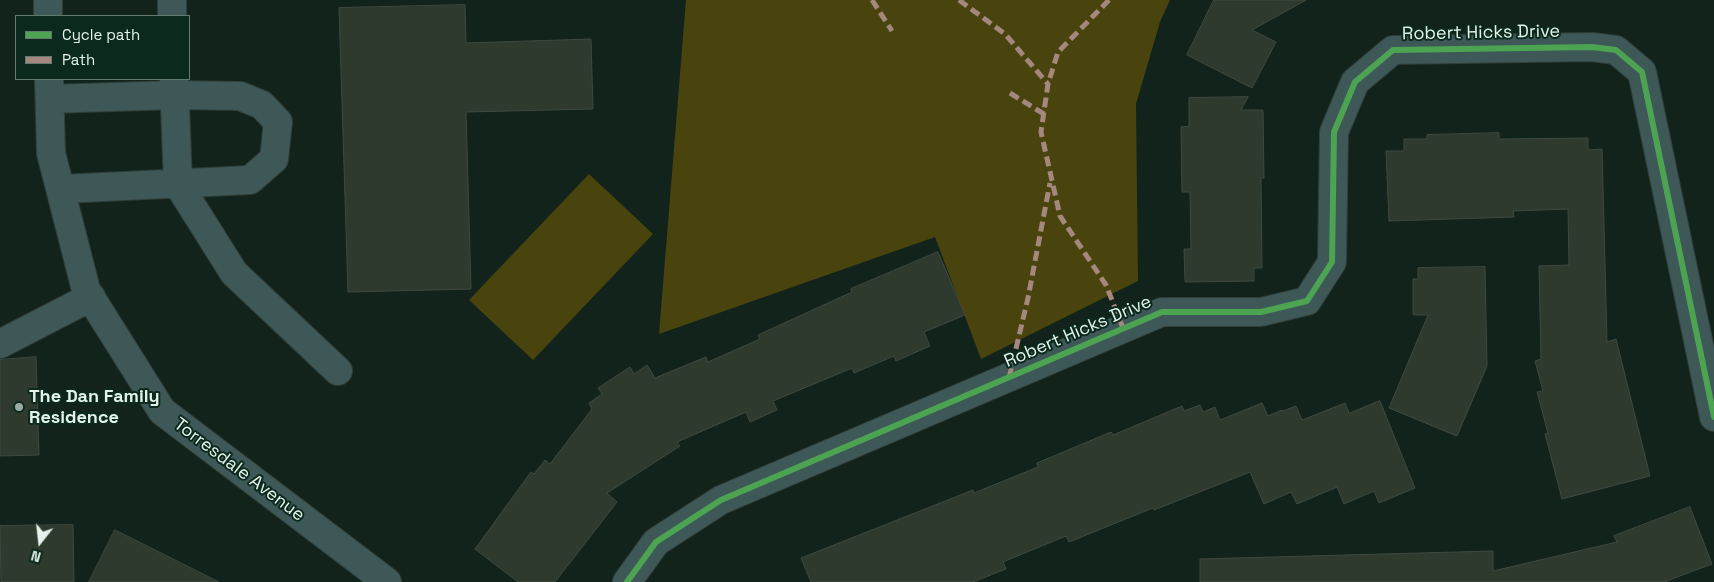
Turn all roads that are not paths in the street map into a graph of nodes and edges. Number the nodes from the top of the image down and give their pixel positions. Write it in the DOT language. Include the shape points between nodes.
graph roads {
  1 [pos="48,0"];
  2 [pos="172,0"];
  3 [pos="48,15"];
  4 [pos="172,15"];
  5 [pos="175,87"];
  6 [pos="50,89"];
  7 [pos="178,184"];
  8 [pos="61,189"];
  9 [pos="91,297"];
  10 [pos="0,344"];
  11 [pos="338,371"];
  12 [pos="1714,417"];
  13 [pos="387,582"];
  14 [pos="627,582"];
  1 -- 3 [label="street"];
  2 -- 4 [label="street"];
  5 -- 6 [label="street"];
  5 -- 7 [label="street"];
  5 -- 7 [label="street" via="240,96 262,104 278,122 274,159 250,180"];
  6 -- 8 [label="street, Torresdale Avenue" via="51,153"];
  7 -- 8 [label="street"];
  7 -- 11 [label="street" via="234,273"];
  8 -- 9 [label="street, Torresdale Avenue" via="86,290"];
  9 -- 10 [label="street"];
  9 -- 13 [label="street, Torresdale Avenue" via="162,411"];
  12 -- 14 [label="street, Robert Hicks Drive" via="1642,72 1616,50 1592,47 1393,50 1355,82 1334,132 1332,262 1307,301 1261,312 1162,312 721,500 656,542"];
}
